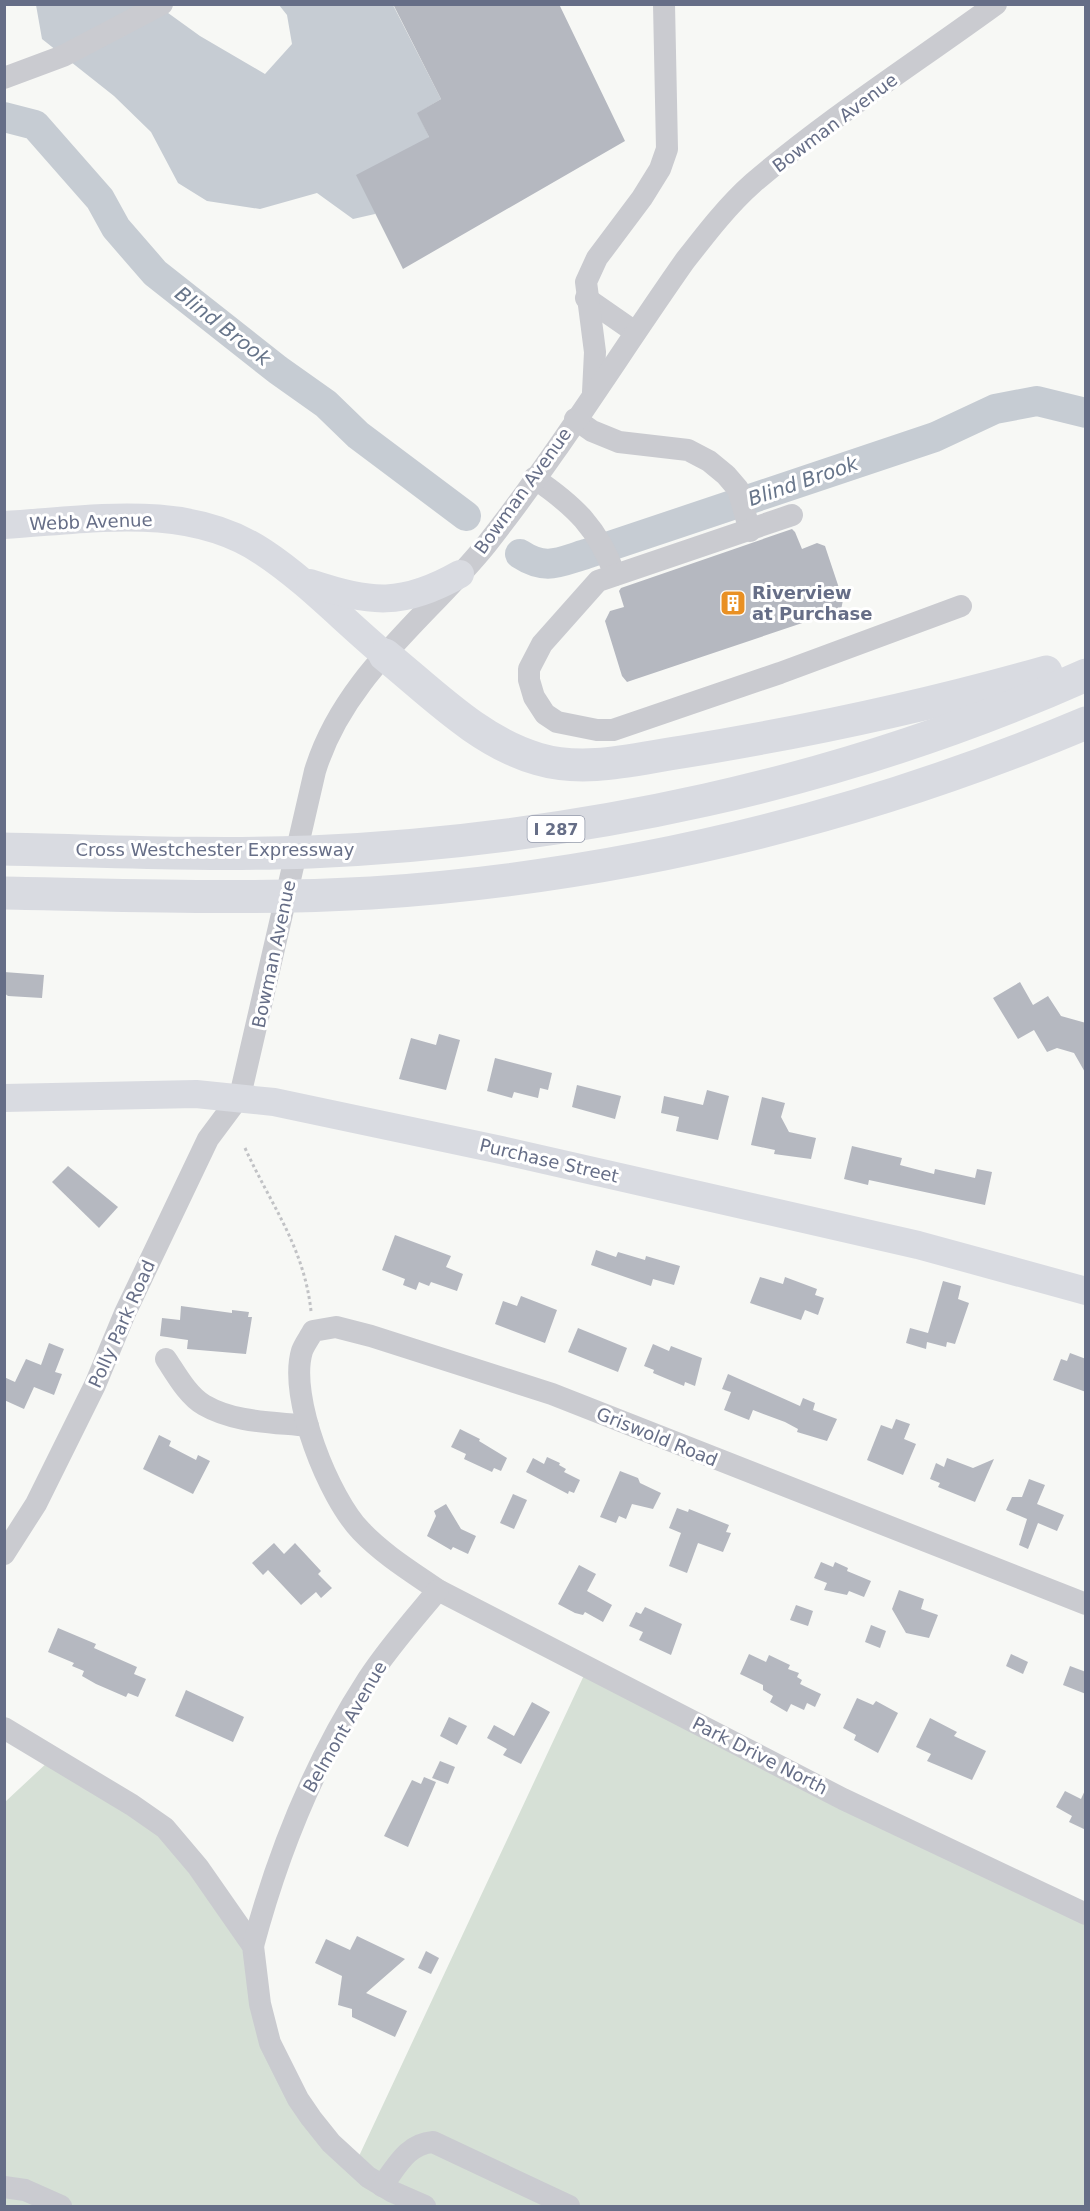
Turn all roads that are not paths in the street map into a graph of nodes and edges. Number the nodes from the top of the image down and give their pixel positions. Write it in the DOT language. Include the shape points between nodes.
graph roads {
  1 [pos="162,4"];
  2 [pos="664,4"];
  3 [pos="996,4"];
  4 [pos="4,78"];
  5 [pos="586,298"];
  6 [pos="635,332"];
  7 [pos="593,393"];
  8 [pos="575,419"];
  9 [pos="534,478"];
  10 [pos="792,515"];
  11 [pos="748,523"];
  12 [pos="4,525"];
  13 [pos="613,569"];
  14 [pos="460,574"];
  15 [pos="302,581"];
  16 [pos="961,606"];
  17 [pos="385,655"];
  18 [pos="1086,661"];
  19 [pos="1086,675"];
  20 [pos="1086,723"];
  21 [pos="4,849"];
  22 [pos="4,892"];
  23 [pos="240,1096"];
  24 [pos="4,1098"];
  25 [pos="1086,1291"];
  26 [pos="166,1359"];
  27 [pos="308,1426"];
  28 [pos="4,1554"];
  29 [pos="438,1590"];
  30 [pos="1086,1604"];
  31 [pos="4,1728"];
  32 [pos="1086,1914"];
  33 [pos="253,1946"];
  34 [pos="4,2187"];
  35 [pos="387,2189"];
  36 [pos="61,2206"];
  37 [pos="425,2206"];
  38 [pos="569,2206"];
  1 -- 4 [label="street" via="63,56"];
  2 -- 5 [label="street" via="667,150 642,198 597,258 586,282"];
  3 -- 6 [label="street, Bowman Avenue" via="752,184 684,262"];
  5 -- 6 [label="street"];
  5 -- 7 [label="street" via="595,352"];
  6 -- 7 [label="street, Bowman Avenue"];
  7 -- 8 [label="street, Bowman Avenue"];
  8 -- 9 [label="street, Bowman Avenue"];
  8 -- 11 [label="street" via="620,442 688,450 709,461 738,489"];
  9 -- 13 [label="street" via="585,519 597,534"];
  9 -- 14 [label="street, Bowman Avenue"];
  10 -- 11 [label="street"];
  11 -- 13 [label="street"];
  12 -- 15 [label="main road, Webb Avenue" via="132,517 188,522 240,538"];
  13 -- 16 [label="street" via="542,644 529,669 534,697 556,722 613,730"];
  14 -- 15 [label="main road" via="431,590 374,599 349,596"];
  14 -- 17 [label="street, Bowman Avenue"];
  15 -- 17 [label="main road, Webb Avenue"];
  17 -- 18 [label="highway" via="501,744 539,760 591,765 718,746 893,711"];
  17 -- 23 [label="street, Bowman Avenue" via="359,684 336,719 321,752"];
  19 -- 21 [label="highway, Cross Westchester Expressway / I 287" via="936,734 820,771 673,807 561,828 450,842 307,852"];
  20 -- 22 [label="highway, I 287" via="950,775 802,822 650,857 558,873 433,888 309,896"];
  23 -- 24 [label="main road, Purchase Street"];
  23 -- 25 [label="main road, Purchase Street" via="501,1150 918,1245"];
  23 -- 28 [label="street, Polly Park Road" via="208,1139 85,1406 36,1504"];
  26 -- 27 [label="street" via="203,1405 242,1419"];
  27 -- 29 [label="street" via="329,1485 360,1530 395,1561"];
  27 -- 30 [label="street, Griswold Road" via="300,1378 302,1351 313,1331 336,1327 552,1394"];
  29 -- 32 [label="street, Park Drive North" via="843,1799"];
  29 -- 33 [label="street, Belmont Avenue" via="368,1680 312,1778 285,1845"];
  31 -- 33 [label="street, Belmont Avenue" via="165,1828 198,1867"];
  33 -- 35 [label="street, Belmont Avenue" via="260,2004 270,2043 298,2099 331,2143"];
  34 -- 36 [label="street" via="25,2190"];
  35 -- 37 [label="street, Belmont Avenue"];
  35 -- 38 [label="street" via="408,2152 420,2143 433,2142"];
}
